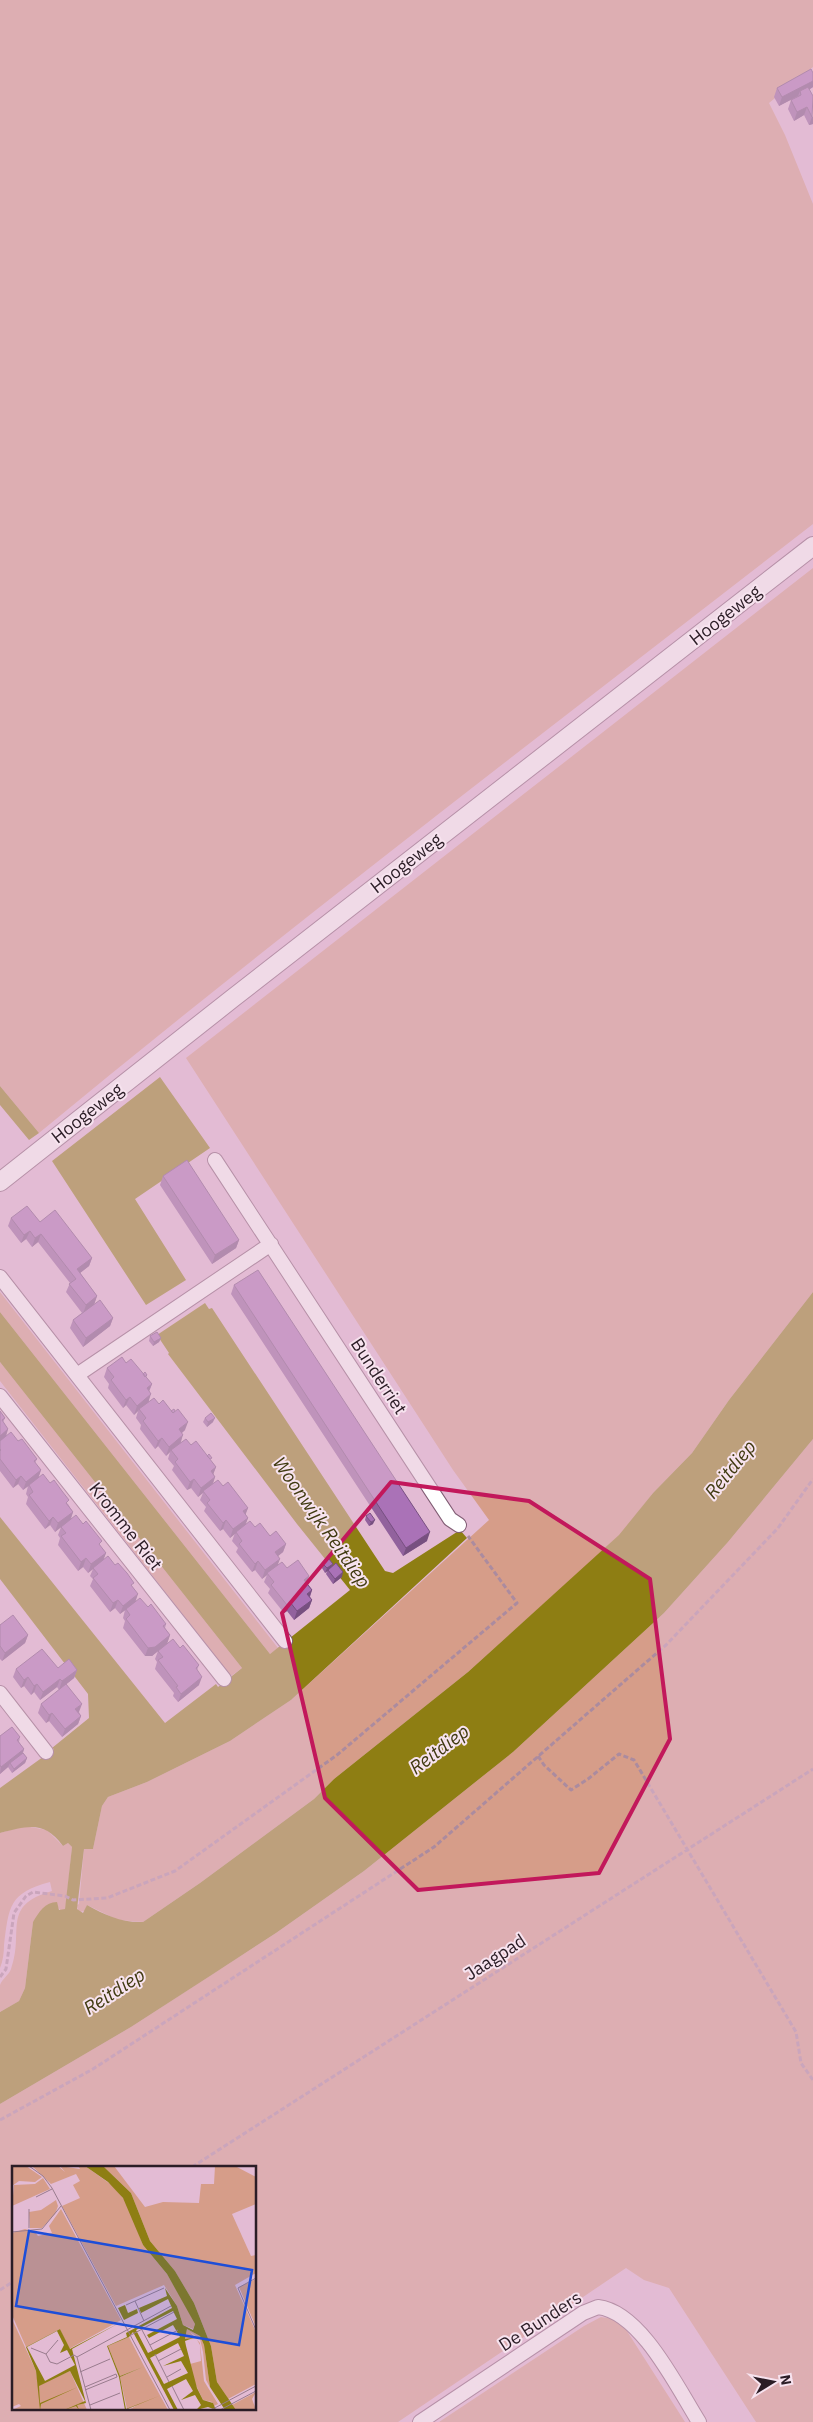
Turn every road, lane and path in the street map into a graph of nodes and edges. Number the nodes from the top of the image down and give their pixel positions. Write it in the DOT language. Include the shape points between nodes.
graph roads {
  1 [pos="813,546"];
  2 [pos="215,1160"];
  3 [pos="0,1182"];
  4 [pos="271,1244"];
  5 [pos="0,1276"];
  6 [pos="77,1375"];
  7 [pos="0,1396"];
  8 [pos="813,1479"];
  9 [pos="460,1525"];
  10 [pos="472,1542"];
  11 [pos="285,1641"];
  12 [pos="224,1679"];
  13 [pos="0,1693"];
  14 [pos="46,1752"];
  15 [pos="538,1756"];
  16 [pos="813,1769"];
  17 [pos="688,1850"];
  18 [pos="0,1977"];
  19 [pos="813,2080"];
  20 [pos="0,2120"];
  21 [pos="194,2166"];
  22 [pos="12,2282"];
  23 [pos="0,2290"];
  24 [pos="420,2422"];
  25 [pos="699,2422"];
  1 -- 3 [label="street, Hoogeweg"];
  2 -- 4 [label="street, Bunderriet"];
  4 -- 6 [label="street"];
  4 -- 9 [label="street, Bunderriet" via="450,1519"];
  5 -- 6 [label="street"];
  6 -- 11 [label="street"];
  7 -- 12 [label="street, Kromme Riet"];
  8 -- 15 [label="path" via="778,1528 666,1645"];
  10 -- 18 [label="path" via="517,1603 337,1755 175,1871 108,1898 73,1900 33,1892 26,1896 14,1913 6,1969"];
  13 -- 14 [label="street"];
  15 -- 17 [label="path" via="571,1790 619,1754 634,1760"];
  15 -- 20 [label="path" via="434,1847 93,2070"];
  16 -- 17 [label="path, Jaagpad"];
  17 -- 19 [label="path" via="796,2032 801,2063"];
  17 -- 21 [label="path, Jaagpad"];
  22 -- 23 [label="path"];
  24 -- 25 [label="street, De Bunders" via="598,2307 617,2312 645,2339"];
}
